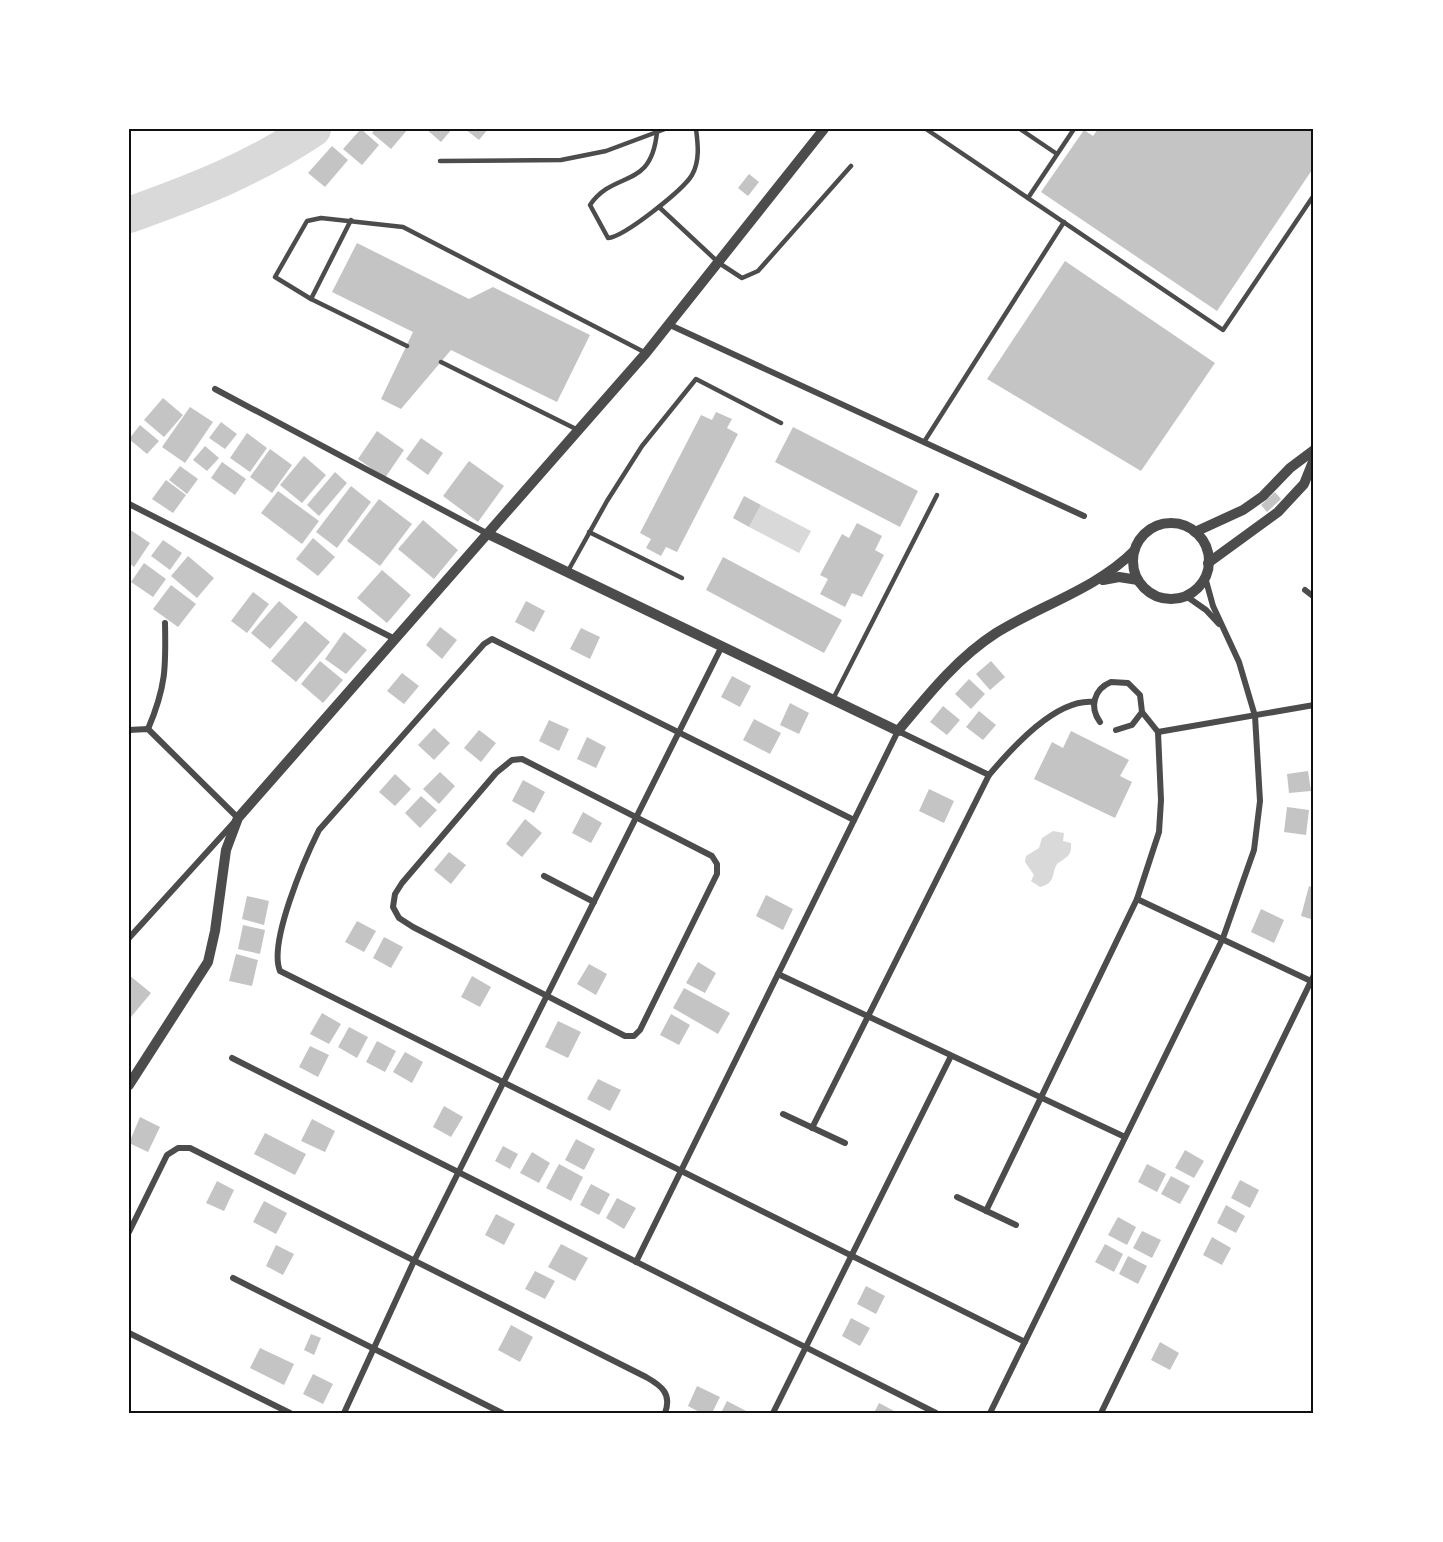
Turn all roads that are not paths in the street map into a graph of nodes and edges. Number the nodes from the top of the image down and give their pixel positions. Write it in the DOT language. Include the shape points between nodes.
graph roads {
  1 [pos="665,129"];
  2 [pos="696,129"];
  3 [pos="824,129"];
  4 [pos="926,129"];
  5 [pos="1020,129"];
  6 [pos="1074,129"];
  7 [pos="657,132"];
  8 [pos="1057,154"];
  9 [pos="440,161"];
  10 [pos="852,166"];
  11 [pos="1314,195"];
  12 [pos="1028,198"];
  13 [pos="659,207"];
  14 [pos="351,220"];
  15 [pos="1064,222"];
  16 [pos="719,263"];
  17 [pos="311,299"];
  18 [pos="670,325"];
  19 [pos="407,346"];
  20 [pos="646,353"];
  21 [pos="441,362"];
  22 [pos="215,389"];
  23 [pos="781,423"];
  24 [pos="579,430"];
  25 [pos="924,442"];
  26 [pos="1314,450"];
  27 [pos="1314,459"];
  28 [pos="937,495"];
  29 [pos="129,504"];
  30 [pos="1084,516"];
  31 [pos="589,532"];
  32 [pos="1195,532"];
  33 [pos="488,534"];
  34 [pos="1134,551"];
  35 [pos="1208,563"];
  36 [pos="567,571"];
  37 [pos="1205,576"];
  38 [pos="682,578"];
  39 [pos="1138,579"];
  40 [pos="1099,580"];
  41 [pos="1305,591"];
  42 [pos="1186,596"];
  43 [pos="1314,597"];
  44 [pos="165,623"];
  45 [pos="1223,628"];
  46 [pos="395,639"];
  47 [pos="723,646"];
  48 [pos="833,699"];
  49 [pos="1094,702"];
  50 [pos="1314,705"];
  51 [pos="1142,712"];
  52 [pos="1255,716"];
  53 [pos="1100,722"];
  54 [pos="148,729"];
  55 [pos="129,730"];
  56 [pos="1116,730"];
  57 [pos="680,731"];
  58 [pos="898,731"];
  59 [pos="1158,732"];
  60 [pos="989,774"];
  61 [pos="238,818"];
  62 [pos="636,819"];
  63 [pos="854,820"];
  64 [pos="544,876"];
  65 [pos="1137,899"];
  66 [pos="594,902"];
  67 [pos="129,938"];
  68 [pos="1223,938"];
  69 [pos="778,974"];
  70 [pos="1313,979"];
  71 [pos="546,996"];
  72 [pos="868,1016"];
  73 [pos="951,1056"];
  74 [pos="232,1058"];
  75 [pos="503,1082"];
  76 [pos="129,1085"];
  77 [pos="1041,1098"];
  78 [pos="783,1114"];
  79 [pos="812,1128"];
  80 [pos="1125,1137"];
  81 [pos="845,1143"];
  82 [pos="681,1171"];
  83 [pos="458,1172"];
  84 [pos="957,1197"];
  85 [pos="986,1211"];
  86 [pos="1016,1225"];
  87 [pos="129,1232"];
  88 [pos="852,1255"];
  89 [pos="414,1261"];
  90 [pos="636,1262"];
  91 [pos="232,1278"];
  92 [pos="129,1333"];
  93 [pos="1025,1341"];
  94 [pos="806,1347"];
  95 [pos="374,1349"];
  96 [pos="290,1413"];
  97 [pos="344,1413"];
  98 [pos="502,1413"];
  99 [pos="665,1413"];
  100 [pos="773,1413"];
  101 [pos="936,1413"];
  102 [pos="990,1413"];
  103 [pos="1101,1413"];
  1 -- 7 [label="lane"];
  2 -- 13 [label="lane" via="699,146 692,176"];
  3 -- 16 [label="street"];
  4 -- 12 [label="lane"];
  5 -- 8 [label="lane"];
  6 -- 8 [label="lane"];
  7 -- 9 [label="lane" via="606,151 561,160"];
  7 -- 13 [label="lane" via="655,150 646,169 597,195 590,205 608,238 618,237"];
  8 -- 12 [label="lane"];
  10 -- 16 [label="lane" via="758,271 742,278"];
  11 -- 15 [label="lane" via="1223,330"];
  12 -- 15 [label="lane"];
  13 -- 16 [label="lane"];
  14 -- 17 [label="lane"];
  14 -- 17 [label="lane" via="307,220 275,277"];
  14 -- 20 [label="lane" via="403,227"];
  15 -- 25 [label="lane"];
  16 -- 18 [label="street"];
  17 -- 19 [label="lane"];
  18 -- 20 [label="street"];
  18 -- 25 [label="street"];
  20 -- 24 [label="street"];
  21 -- 24 [label="lane"];
  22 -- 33 [label="street"];
  23 -- 31 [label="lane" via="696,379 642,446"];
  24 -- 33 [label="street"];
  25 -- 30 [label="street"];
  26 -- 32 [label="street" via="1243,510"];
  27 -- 35 [label="street" via="1304,484 1278,512"];
  28 -- 48 [label="lane"];
  29 -- 46 [label="street"];
  31 -- 36 [label="lane"];
  31 -- 38 [label="lane"];
  32 -- 34 [label="street" via="1184,525 1159,525 1139,540"];
  32 -- 35 [label="street" via="1208,551"];
  33 -- 36 [label="street"];
  33 -- 46 [label="street"];
  34 -- 39 [label="street"];
  34 -- 40 [label="street" via="1117,569"];
  35 -- 37 [label="street"];
  36 -- 47 [label="street"];
  37 -- 42 [label="street"];
  37 -- 45 [label="street"];
  39 -- 40 [label="street"];
  39 -- 42 [label="street" via="1145,588 1165,598"];
  40 -- 58 [label="street" via="1057,598 994,634 941,680"];
  41 -- 43 [label="street"];
  42 -- 45 [label="street"];
  44 -- 54 [label="street" via="166,677"];
  45 -- 52 [label="street" via="1239,662"];
  46 -- 61 [label="street"];
  47 -- 48 [label="street"];
  47 -- 57 [label="street"];
  48 -- 58 [label="street"];
  49 -- 51 [label="street" via="1106,684 1122,681 1137,690"];
  49 -- 53 [label="street"];
  49 -- 60 [label="street" via="1066,706 1011,749"];
  50 -- 52 [label="street"];
  51 -- 56 [label="street" via="1132,725"];
  51 -- 59 [label="street"];
  52 -- 59 [label="street"];
  52 -- 68 [label="street" via="1260,801 1254,850"];
  54 -- 55 [label="street"];
  54 -- 61 [label="street"];
  57 -- 62 [label="street"];
  57 -- 63 [label="street"];
  57 -- 75 [label="street" via="492,639 335,810 308,851 284,920 276,961 280,971"];
  58 -- 60 [label="street"];
  58 -- 63 [label="street"];
  59 -- 65 [label="street" via="1162,767 1159,832"];
  60 -- 72 [label="street"];
  61 -- 67 [label="street"];
  61 -- 76 [label="street" via="226,850 208,962"];
  62 -- 66 [label="street"];
  62 -- 71 [label="street" via="712,856 717,864 717,874 640,1030 634,1036 625,1036"];
  62 -- 71 [label="street" via="533,763 512,760 496,773 395,894 393,907 399,918"];
  63 -- 69 [label="street"];
  64 -- 66 [label="street"];
  65 -- 68 [label="street"];
  65 -- 77 [label="street"];
  66 -- 71 [label="street"];
  68 -- 70 [label="street"];
  68 -- 80 [label="street"];
  69 -- 72 [label="street"];
  69 -- 82 [label="street"];
  70 -- 103 [label="street"];
  71 -- 75 [label="street"];
  72 -- 73 [label="street"];
  72 -- 79 [label="street"];
  73 -- 77 [label="street"];
  73 -- 88 [label="street"];
  74 -- 83 [label="street"];
  75 -- 82 [label="street"];
  75 -- 83 [label="street"];
  77 -- 80 [label="street"];
  77 -- 85 [label="street"];
  78 -- 79 [label="street"];
  79 -- 81 [label="street"];
  80 -- 93 [label="street"];
  82 -- 88 [label="street"];
  82 -- 90 [label="street"];
  83 -- 89 [label="street"];
  83 -- 90 [label="street"];
  84 -- 85 [label="street"];
  85 -- 86 [label="street"];
  87 -- 89 [label="street" via="167,1155 178,1148 190,1148"];
  88 -- 93 [label="street"];
  88 -- 94 [label="street"];
  89 -- 95 [label="street"];
  89 -- 99 [label="street" via="657,1384 666,1391 669,1402"];
  90 -- 94 [label="street"];
  91 -- 95 [label="street"];
  92 -- 96 [label="street"];
  93 -- 102 [label="street"];
  94 -- 100 [label="street"];
  94 -- 101 [label="street"];
  95 -- 97 [label="street"];
  95 -- 98 [label="street"];
}
